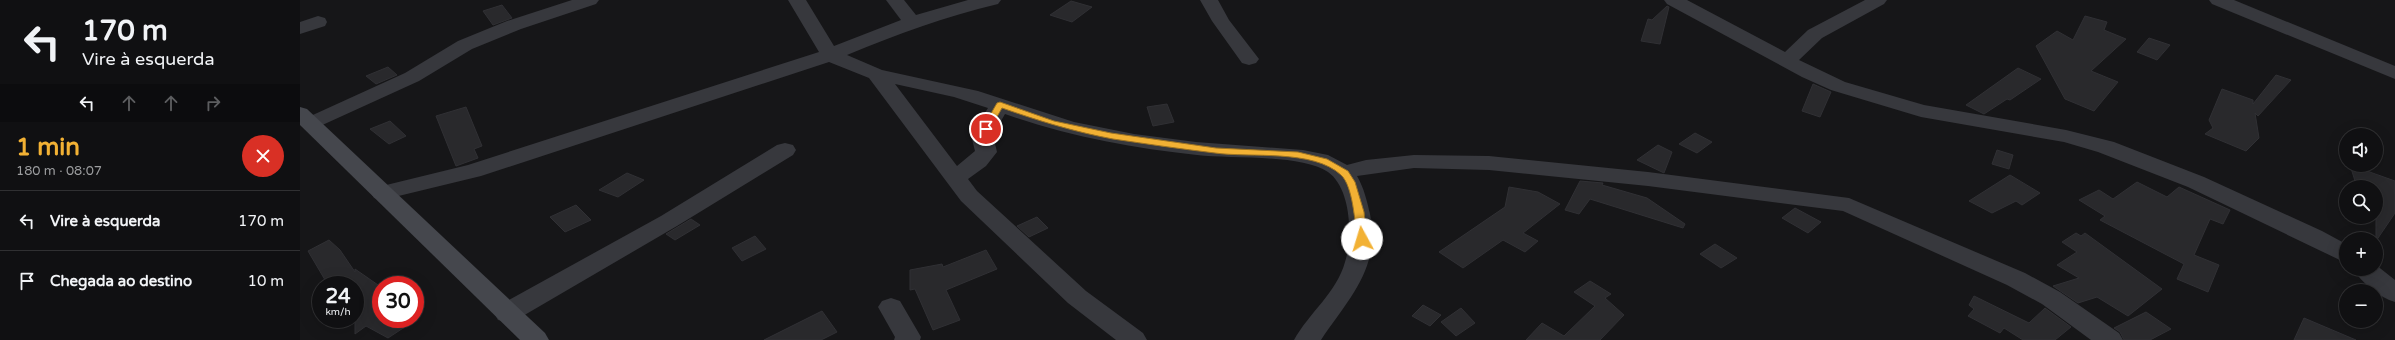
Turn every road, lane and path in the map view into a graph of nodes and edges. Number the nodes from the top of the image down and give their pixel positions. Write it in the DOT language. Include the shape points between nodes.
graph roads {
  1 [pos="590,0"];
  2 [pos="797,0"];
  3 [pos="895,0"];
  4 [pos="992,0"];
  5 [pos="1209,0"];
  6 [pos="1673,0"];
  7 [pos="1878,0"];
  8 [pos="2218,0"];
  9 [pos="318,22"];
  10 [pos="912,22"];
  11 [pos="300,28"];
  12 [pos="830,54"];
  13 [pos="1249,59"];
  14 [pos="1787,61"];
  15 [pos="2395,73"];
  16 [pos="876,74"];
  17 [pos="1000,105"];
  18 [pos="306,124"];
  19 [pos="785,150"];
  20 [pos="1344,173"];
  21 [pos="955,178"];
  22 [pos="382,193"];
  23 [pos="2339,251"];
  24 [pos="2374,276"];
  25 [pos="2395,293"];
  26 [pos="891,308"];
  27 [pos="507,313"];
  28 [pos="536,340"];
  29 [pos="907,340"];
  30 [pos="1134,340"];
  31 [pos="1307,340"];
  32 [pos="2110,340"];
  1 -- 18 [label="street" via="514,25 465,45 412,77"];
  2 -- 12 [label="street"];
  3 -- 10 [label="street"];
  4 -- 10 [label="street"];
  5 -- 13 [label="street"];
  6 -- 14 [label="street"];
  7 -- 14 [label="street" via="1815,34"];
  8 -- 15 [label="street"];
  9 -- 11 [label="street"];
  10 -- 12 [label="street"];
  12 -- 16 [label="street"];
  12 -- 22 [label="street" via="473,171"];
  14 -- 23 [label="street" via="1838,86 1890,103 1949,117 2066,136 2106,147 2203,185"];
  16 -- 17 [label="street" via="955,91"];
  16 -- 21 [label="street"];
  17 -- 20 [label="street" via="1052,123 1111,136 1216,151 1298,155 1324,161"];
  17 -- 21 [label="street" via="982,135 986,152 978,162"];
  18 -- 22 [label="main road"];
  19 -- 27 [label="street" via="682,213"];
  20 -- 31 [label="street" via="1350,182 1359,212 1362,239 1358,266 1350,283"];
  20 -- 32 [label="street" via="1380,165 1452,162 1496,164 1588,172 1849,205 2016,279 2050,298"];
  21 -- 30 [label="street" via="969,196 1046,270"];
  22 -- 27 [label="main road"];
  24 -- 25 [label="street"];
  26 -- 29 [label="street" via="908,337"];
  27 -- 28 [label="main road"];
}
